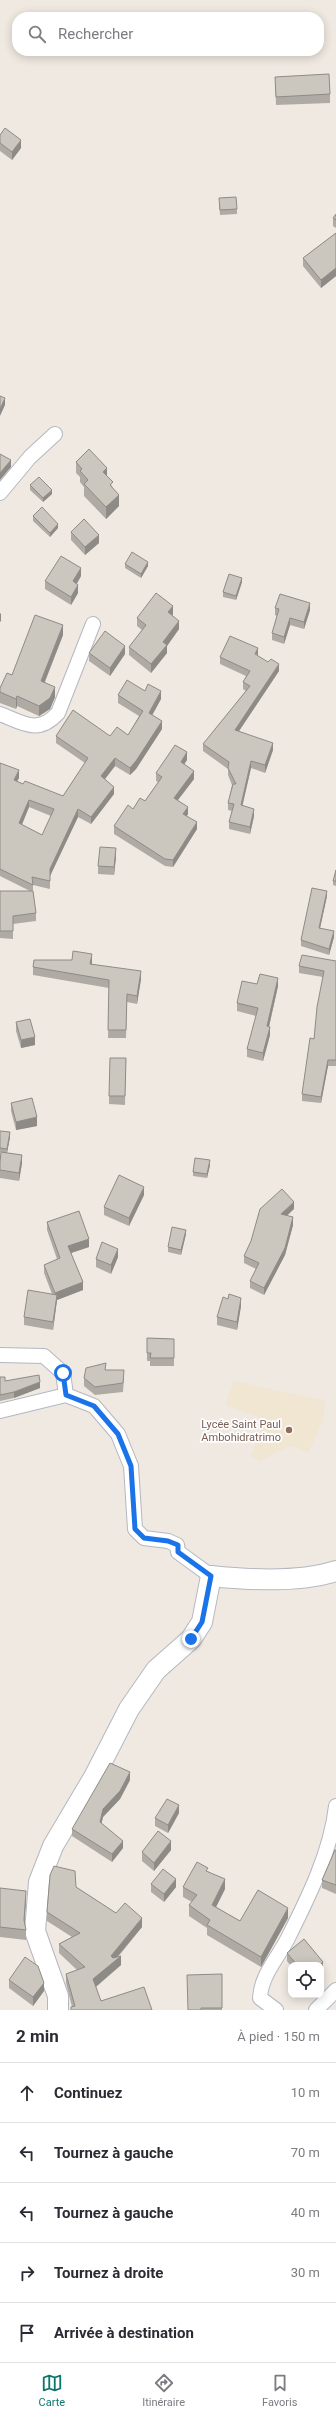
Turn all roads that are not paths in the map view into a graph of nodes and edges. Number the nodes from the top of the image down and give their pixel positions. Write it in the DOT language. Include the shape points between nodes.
graph roads {
  1 [pos="55,434"];
  2 [pos="0,493"];
  3 [pos="93,624"];
  4 [pos="0,714"];
  5 [pos="0,1354"];
  6 [pos="66,1395"];
  7 [pos="0,1411"];
  8 [pos="336,1571"];
  9 [pos="211,1576"];
  10 [pos="336,1806"];
  11 [pos="336,1990"];
  12 [pos="58,2010"];
  13 [pos="276,2010"];
  14 [pos="316,2010"];
  1 -- 2 [label="street" via="30,456"];
  3 -- 4 [label="street" via="58,713 48,724 24,724"];
  5 -- 6 [label="street" via="44,1356 63,1373"];
  6 -- 7 [label="street"];
  6 -- 9 [label="street" via="94,1406 118,1434 131,1466 135,1529 144,1538 178,1545 178,1552"];
  8 -- 9 [label="street" via="288,1579 242,1580"];
  9 -- 12 [label="street" via="202,1622 191,1639 156,1670 129,1709 54,1846 39,1882 35,1930 58,1996"];
  10 -- 13 [label="street" via="334,1825 307,1899 287,1940 260,1984 260,1998"];
  11 -- 14 [label="street"];
}
